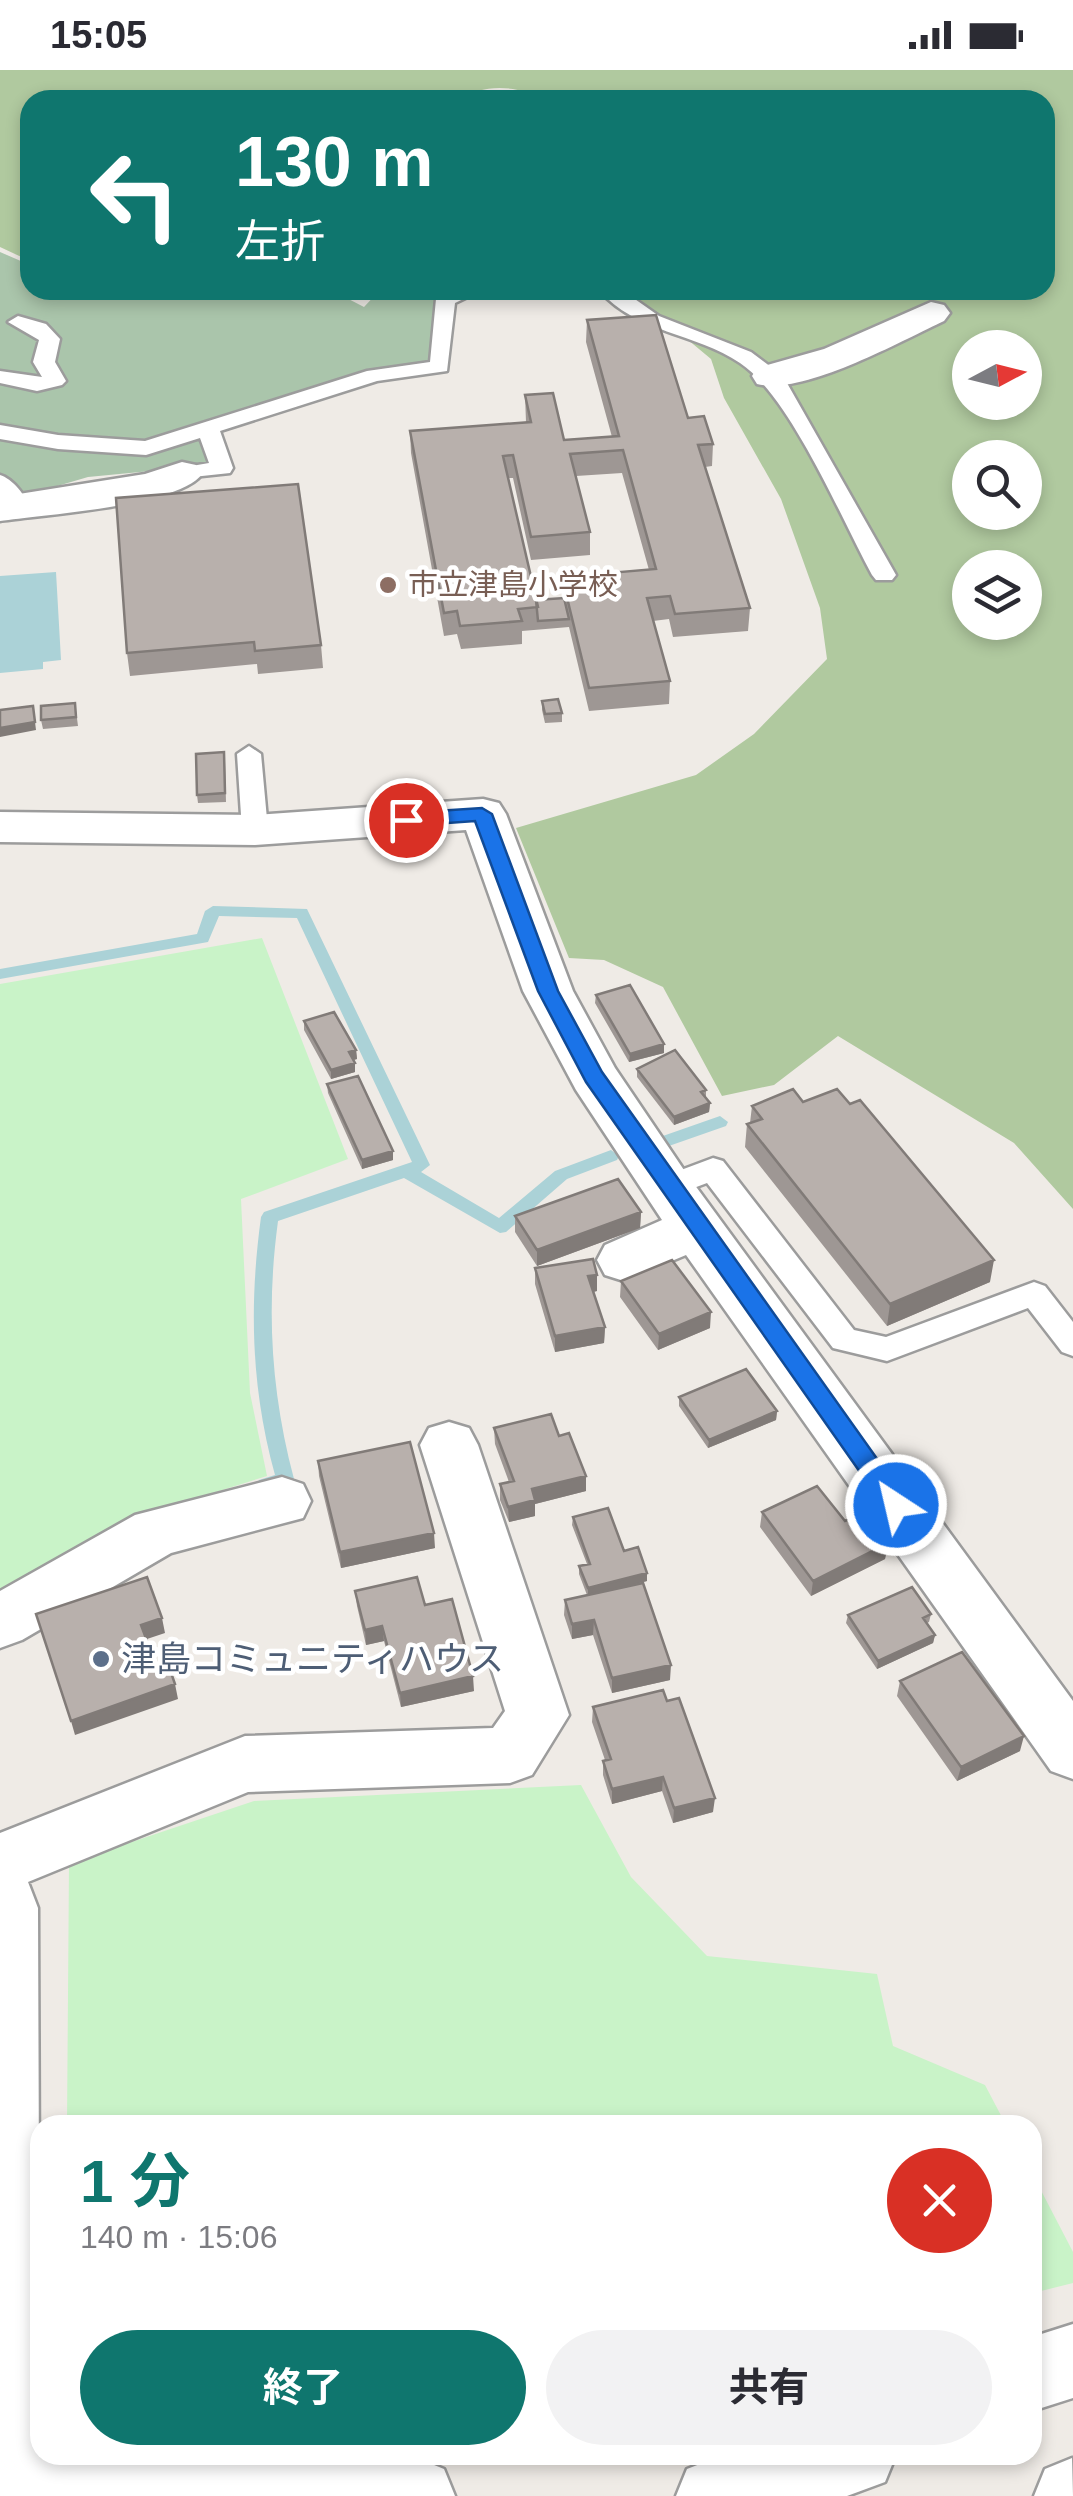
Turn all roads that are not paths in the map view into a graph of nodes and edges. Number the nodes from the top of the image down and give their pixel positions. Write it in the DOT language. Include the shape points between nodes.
graph roads {
  1 [pos="446,300"];
  2 [pos="623,300"];
  3 [pos="931,313"];
  4 [pos="18,322"];
  5 [pos="771,376"];
  6 [pos="0,377"];
  7 [pos="208,428"];
  8 [pos="0,432"];
  9 [pos="182,474"];
  10 [pos="6,499"];
  11 [pos="884,576"];
  12 [pos="248,754"];
  13 [pos="0,826"];
  14 [pos="255,830"];
  15 [pos="682,1207"];
  16 [pos="624,1260"];
  17 [pos="1073,1344"];
  18 [pos="450,1445"];
  19 [pos="282,1501"];
  20 [pos="0,1622"];
  21 [pos="1073,1752"];
  22 [pos="0,1863"];
  23 [pos="0,1894"];
  24 [pos="1073,2361"];
  25 [pos="1042,2371"];
  26 [pos="823,2465"];
  27 [pos="6,2491"];
  28 [pos="417,2496"];
  29 [pos="714,2496"];
  1 -- 7 [label="lane" via="440,367 374,375"];
  2 -- 5 [label="lane" via="652,320 744,356"];
  3 -- 5 [label="street" via="838,357"];
  4 -- 6 [label="lane" via="50,339 44,362 55,381 37,385"];
  5 -- 11 [label="lane"];
  7 -- 8 [label="lane" via="146,448"];
  7 -- 9 [label="lane" via="222,468"];
  9 -- 10 [label="street" via="153,485"];
  12 -- 14 [label="lane"];
  13 -- 14 [label="street"];
  14 -- 15 [label="street" via="482,814 548,991 594,1076"];
  15 -- 16 [label="street"];
  15 -- 17 [label="lane" via="713,1169 844,1340 887,1349 1034,1294"];
  15 -- 21 [label="street"];
  18 -- 22 [label="street" via="538,1715 510,1755 245,1764"];
  19 -- 20 [label="street" via="156,1532"];
  23 -- 27 [label="street"];
  24 -- 25 [label="street"];
  26 -- 29 [label="street"];
  27 -- 28 [label="street"];
}
